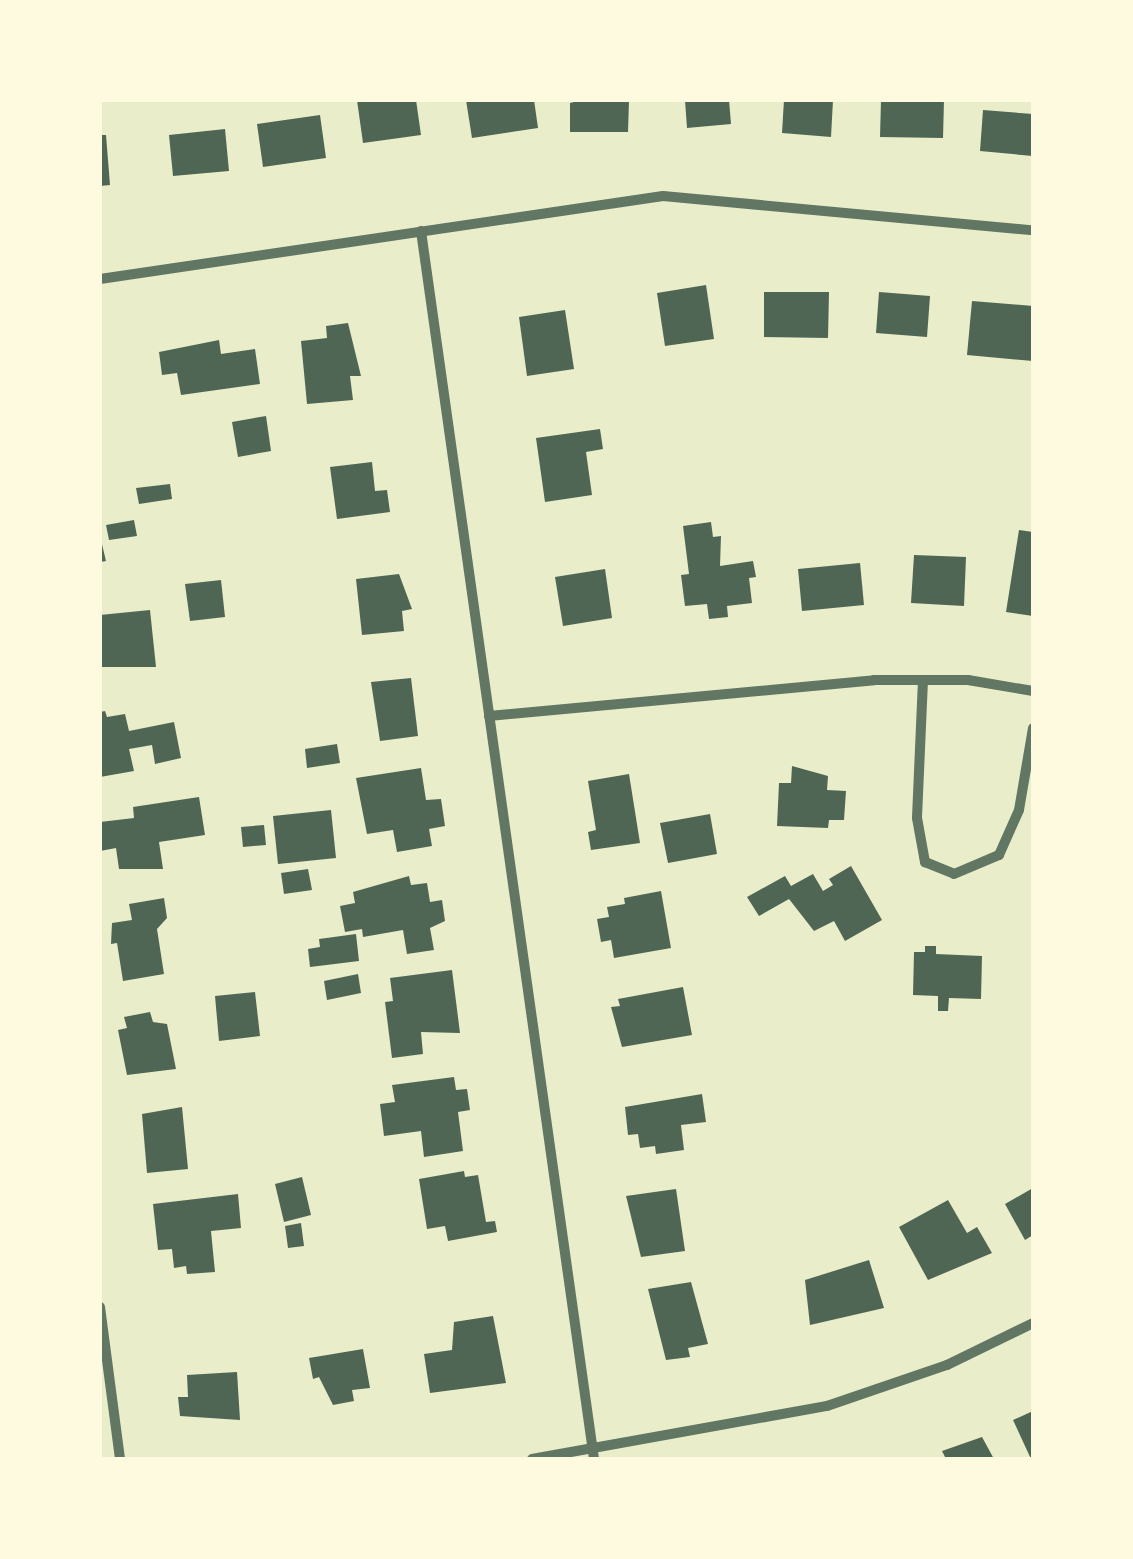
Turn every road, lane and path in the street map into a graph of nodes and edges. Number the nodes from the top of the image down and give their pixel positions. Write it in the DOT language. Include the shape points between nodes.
graph roads {
  1 [pos="1033,230"];
  2 [pos="421,231"];
  3 [pos="100,279"];
  4 [pos="923,680"];
  5 [pos="1033,691"];
  6 [pos="489,716"];
  7 [pos="1033,728"];
  8 [pos="100,1308"];
  9 [pos="1033,1323"];
  10 [pos="593,1455"];
  11 [pos="120,1459"];
  12 [pos="532,1459"];
  1 -- 2 [label="street" via="663,196"];
  2 -- 3 [label="street"];
  2 -- 6 [label="street"];
  4 -- 5 [label="street"];
  4 -- 6 [label="street"];
  4 -- 7 [label="street" via="916,818 926,862 954,874 999,856 1019,810"];
  6 -- 10 [label="street"];
  8 -- 11 [label="street"];
  9 -- 10 [label="street" via="947,1366 827,1406"];
  10 -- 12 [label="street"];
}
